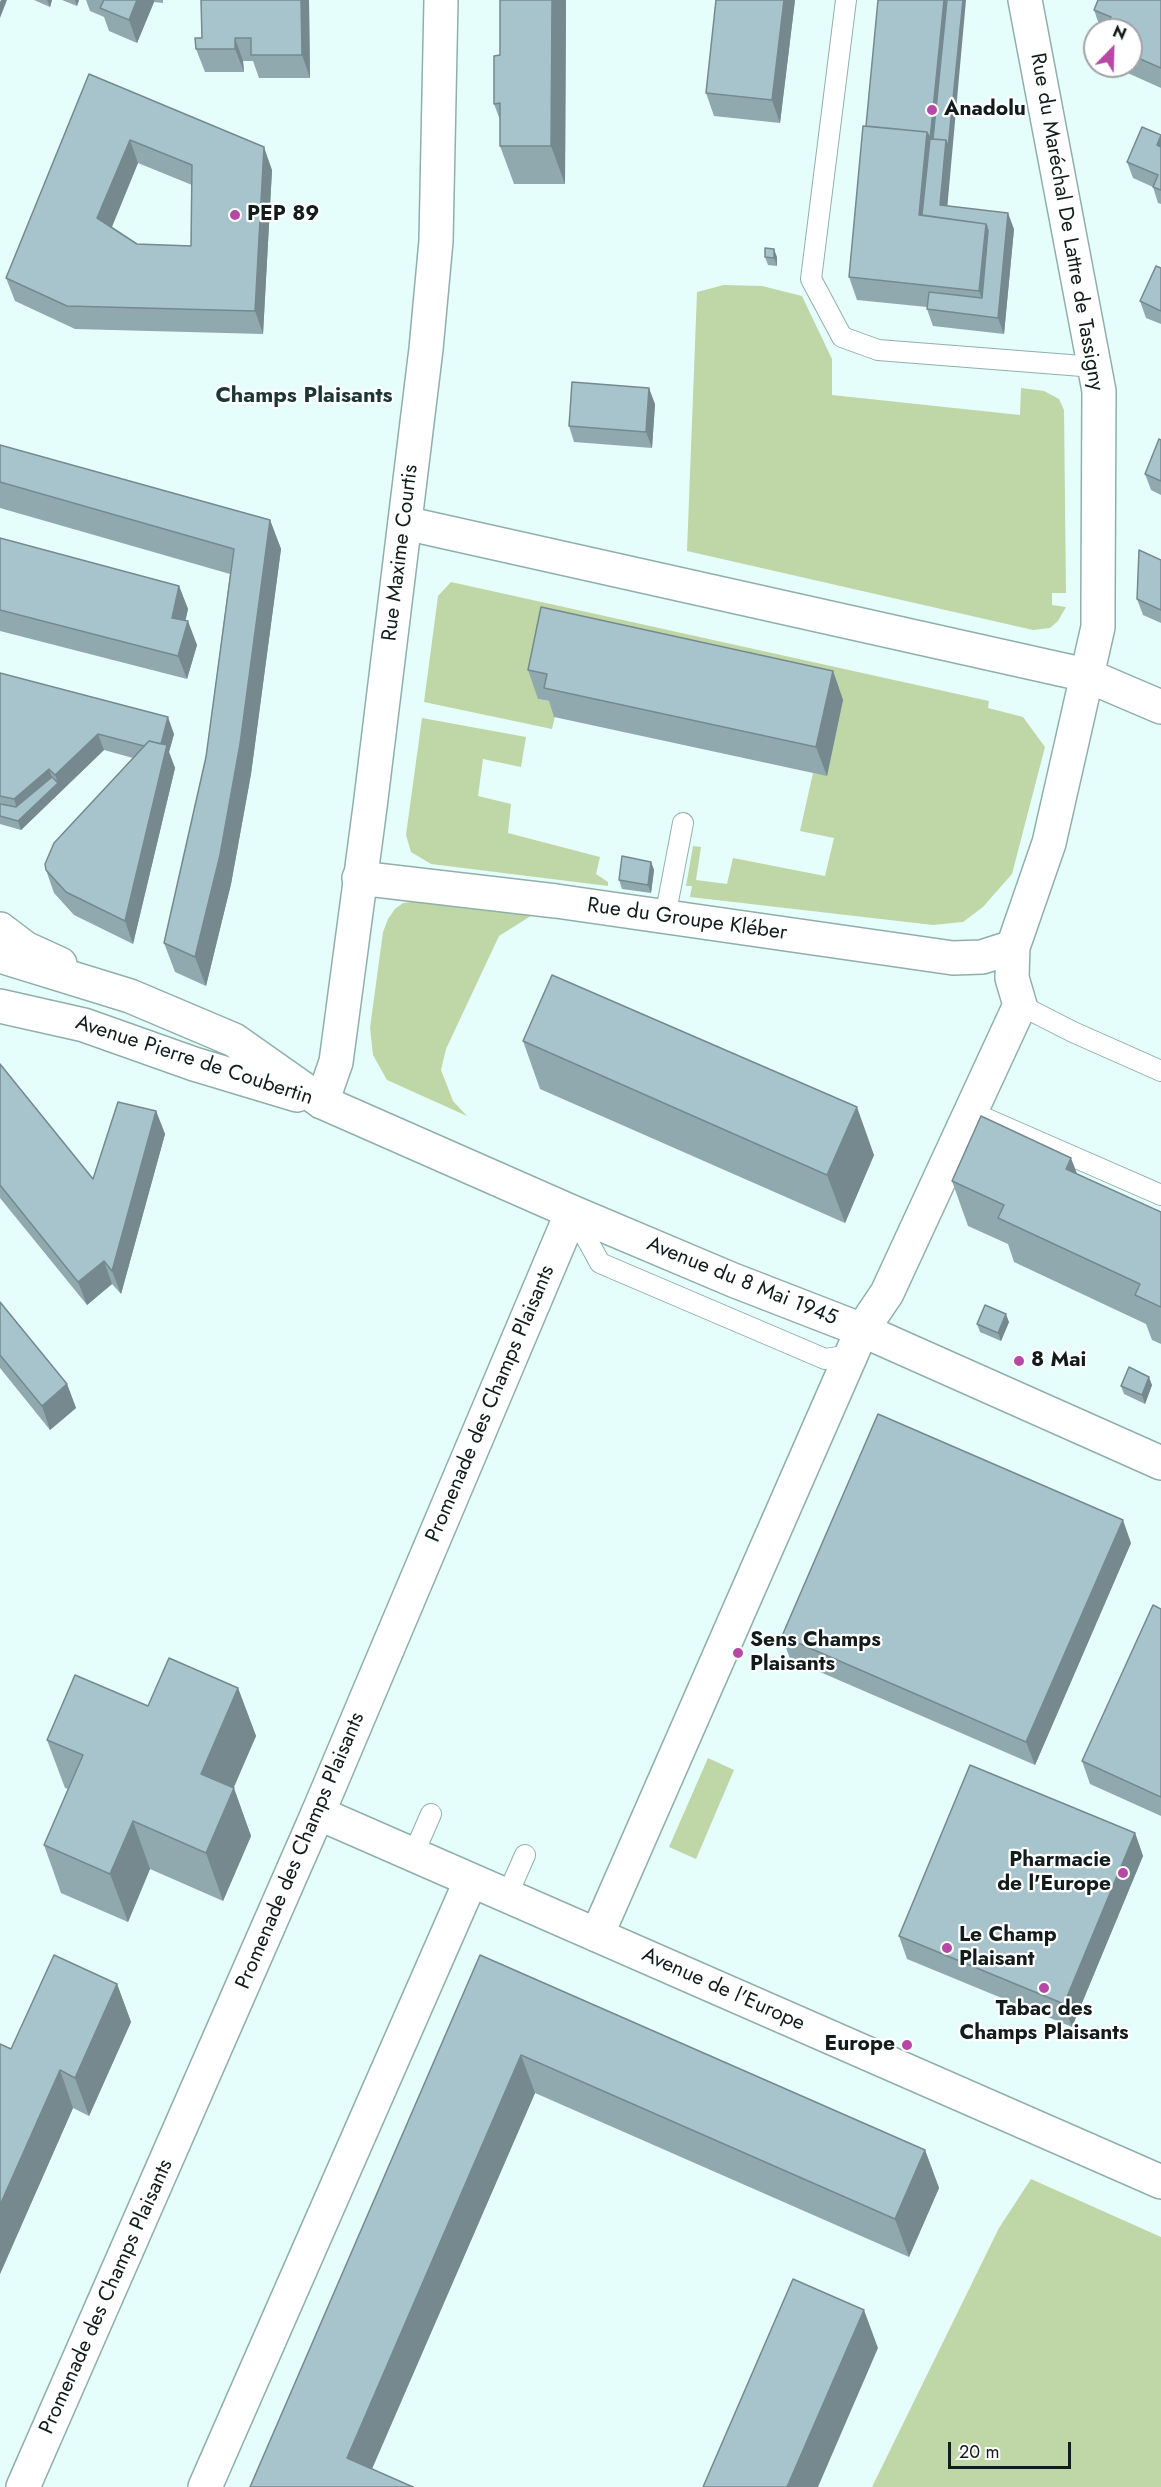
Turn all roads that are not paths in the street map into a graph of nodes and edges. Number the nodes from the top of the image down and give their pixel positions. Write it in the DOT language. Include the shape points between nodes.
graph roads {
  1 [pos="441,0"];
  2 [pos="846,0"];
  3 [pos="1025,0"];
  4 [pos="1095,367"];
  5 [pos="405,523"];
  6 [pos="1086,675"];
  7 [pos="1161,706"];
  8 [pos="683,823"];
  9 [pos="359,878"];
  10 [pos="665,917"];
  11 [pos="0,929"];
  12 [pos="1012,947"];
  13 [pos="0,956"];
  14 [pos="130,996"];
  15 [pos="1020,1005"];
  16 [pos="0,1006"];
  17 [pos="1161,1071"];
  18 [pos="322,1102"];
  19 [pos="971,1112"];
  20 [pos="1161,1195"];
  21 [pos="572,1212"];
  22 [pos="856,1343"];
  23 [pos="1161,1463"];
  24 [pos="318,1813"];
  25 [pos="431,1814"];
  26 [pos="413,1855"];
  27 [pos="525,1855"];
  28 [pos="471,1880"];
  29 [pos="507,1896"];
  30 [pos="597,1935"];
  31 [pos="1161,2182"];
  32 [pos="23,2487"];
  33 [pos="205,2487"];
  1 -- 5 [label="street, Rue Maxime Courtis" via="436,241"];
  2 -- 4 [label="lane" via="811,279 842,337 878,350"];
  3 -- 4 [label="street, Rue du Maréchal De Lattre de Tassigny"];
  4 -- 6 [label="street, Rue du Maréchal De Lattre de Tassigny" via="1099,391 1098,627"];
  5 -- 6 [label="street"];
  5 -- 9 [label="street, Rue Maxime Courtis"];
  6 -- 7 [label="street"];
  6 -- 12 [label="street, Rue du Maréchal De Lattre de Tassigny" via="1049,843"];
  8 -- 10 [label="lane"];
  9 -- 10 [label="street, Rue du Groupe Kléber"];
  9 -- 18 [label="street, Rue Maxime Courtis" via="336,1062"];
  10 -- 12 [label="street, Rue du Groupe Kléber" via="953,958 982,957"];
  11 -- 14 [label="street" via="25,948"];
  12 -- 15 [label="street, Rue du Maréchal De Lattre de Tassigny" via="1012,978"];
  13 -- 14 [label="street, Avenue Pierre de Coubertin"];
  14 -- 18 [label="street, Avenue Pierre de Coubertin" via="234,1040"];
  15 -- 17 [label="lane"];
  15 -- 19 [label="street"];
  16 -- 18 [label="street, Avenue Pierre de Coubertin" via="84,1025 225,1074"];
  18 -- 21 [label="street, Avenue du 8 Mai 1945"];
  19 -- 20 [label="lane"];
  19 -- 22 [label="street" via="887,1293"];
  21 -- 22 [label="street, Avenue du 8 Mai 1945" via="733,1280"];
  21 -- 22 [label="lane" via="600,1263 656,1295 749,1336 825,1359"];
  21 -- 24 [label="street, Promenade des Champs Plaisants"];
  22 -- 23 [label="street, Avenue du 8 Mai 1945"];
  22 -- 30 [label="street"];
  24 -- 26 [label="street, Avenue de l'Europe"];
  24 -- 32 [label="street, Promenade des Champs Plaisants"];
  25 -- 26 [label="lane"];
  26 -- 28 [label="street, Avenue de l'Europe"];
  27 -- 29 [label="lane"];
  28 -- 29 [label="street, Avenue de l'Europe"];
  28 -- 33 [label="street"];
  29 -- 30 [label="street, Avenue de l'Europe"];
  30 -- 31 [label="street, Avenue de l'Europe"];
}
